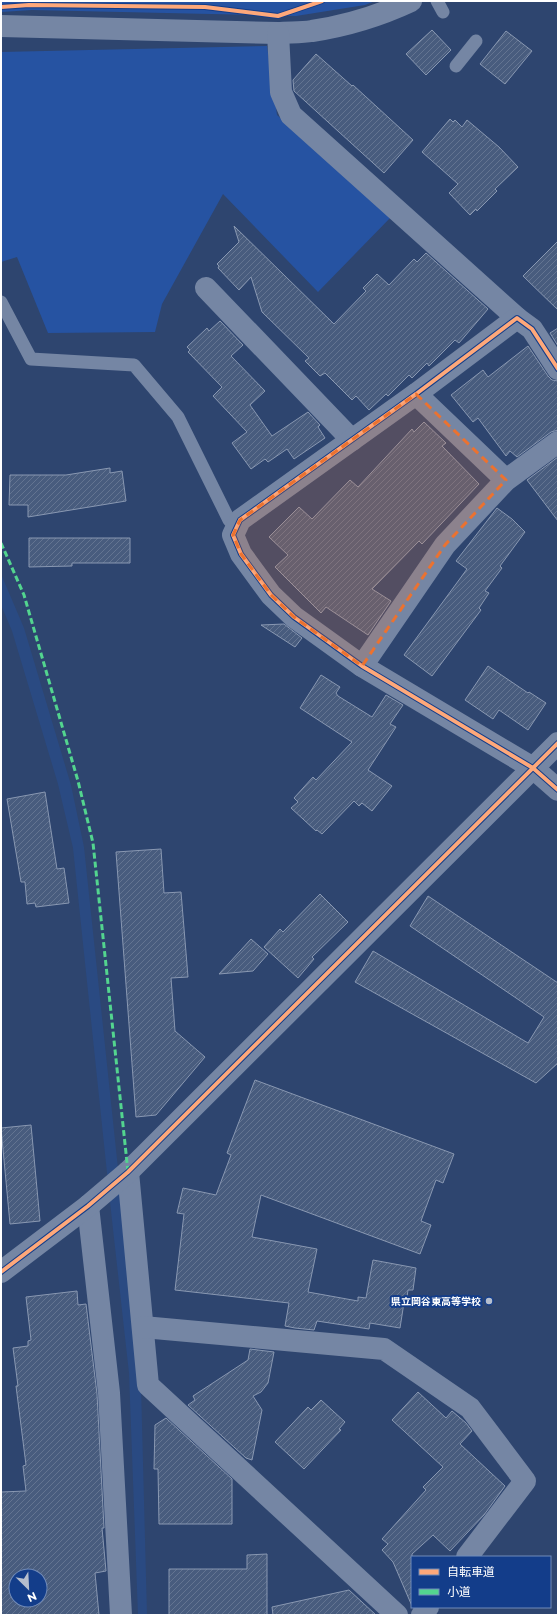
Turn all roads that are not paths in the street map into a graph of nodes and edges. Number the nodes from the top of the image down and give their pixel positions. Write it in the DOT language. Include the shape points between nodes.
graph roads {
  1 [pos="411,1"];
  2 [pos="1,26"];
  3 [pos="278,33"];
  4 [pos="476,41"];
  5 [pos="456,66"];
  6 [pos="206,288"];
  7 [pos="1,302"];
  8 [pos="517,318"];
  9 [pos="558,368"];
  10 [pos="416,394"];
  11 [pos="352,440"];
  12 [pos="558,442"];
  13 [pos="506,480"];
  14 [pos="240,520"];
  15 [pos="362,666"];
  16 [pos="558,743"];
  17 [pos="533,768"];
  18 [pos="558,790"];
  19 [pos="123,1176"];
  20 [pos="93,1202"];
  21 [pos="1,1272"];
  22 [pos="143,1326"];
  23 [pos="468,1556"];
  24 [pos="121,1615"];
  25 [pos="397,1615"];
  1 -- 3 [label="street" via="311,32"];
  2 -- 3 [label="street"];
  3 -- 8 [label="street" via="281,92 291,115"];
  4 -- 5 [label="lane"];
  6 -- 11 [label="street"];
  7 -- 14 [label="lane" via="31,359 134,365 178,417 229,520"];
  8 -- 9 [label="street" via="532,329"];
  8 -- 10 [label="street"];
  10 -- 11 [label="street"];
  10 -- 13 [label="street"];
  11 -- 14 [label="street"];
  12 -- 13 [label="street"];
  13 -- 15 [label="street" via="445,545"];
  14 -- 15 [label="street" via="233,535 241,554 271,595 294,617"];
  15 -- 17 [label="street"];
  16 -- 17 [label="street"];
  17 -- 18 [label="street"];
  17 -- 19 [label="street"];
  19 -- 20 [label="street"];
  19 -- 22 [label="street"];
  20 -- 21 [label="street"];
  20 -- 24 [label="street" via="109,1393"];
  22 -- 23 [label="street" via="384,1349 470,1408 525,1480"];
  22 -- 25 [label="street" via="148,1385"];
}
